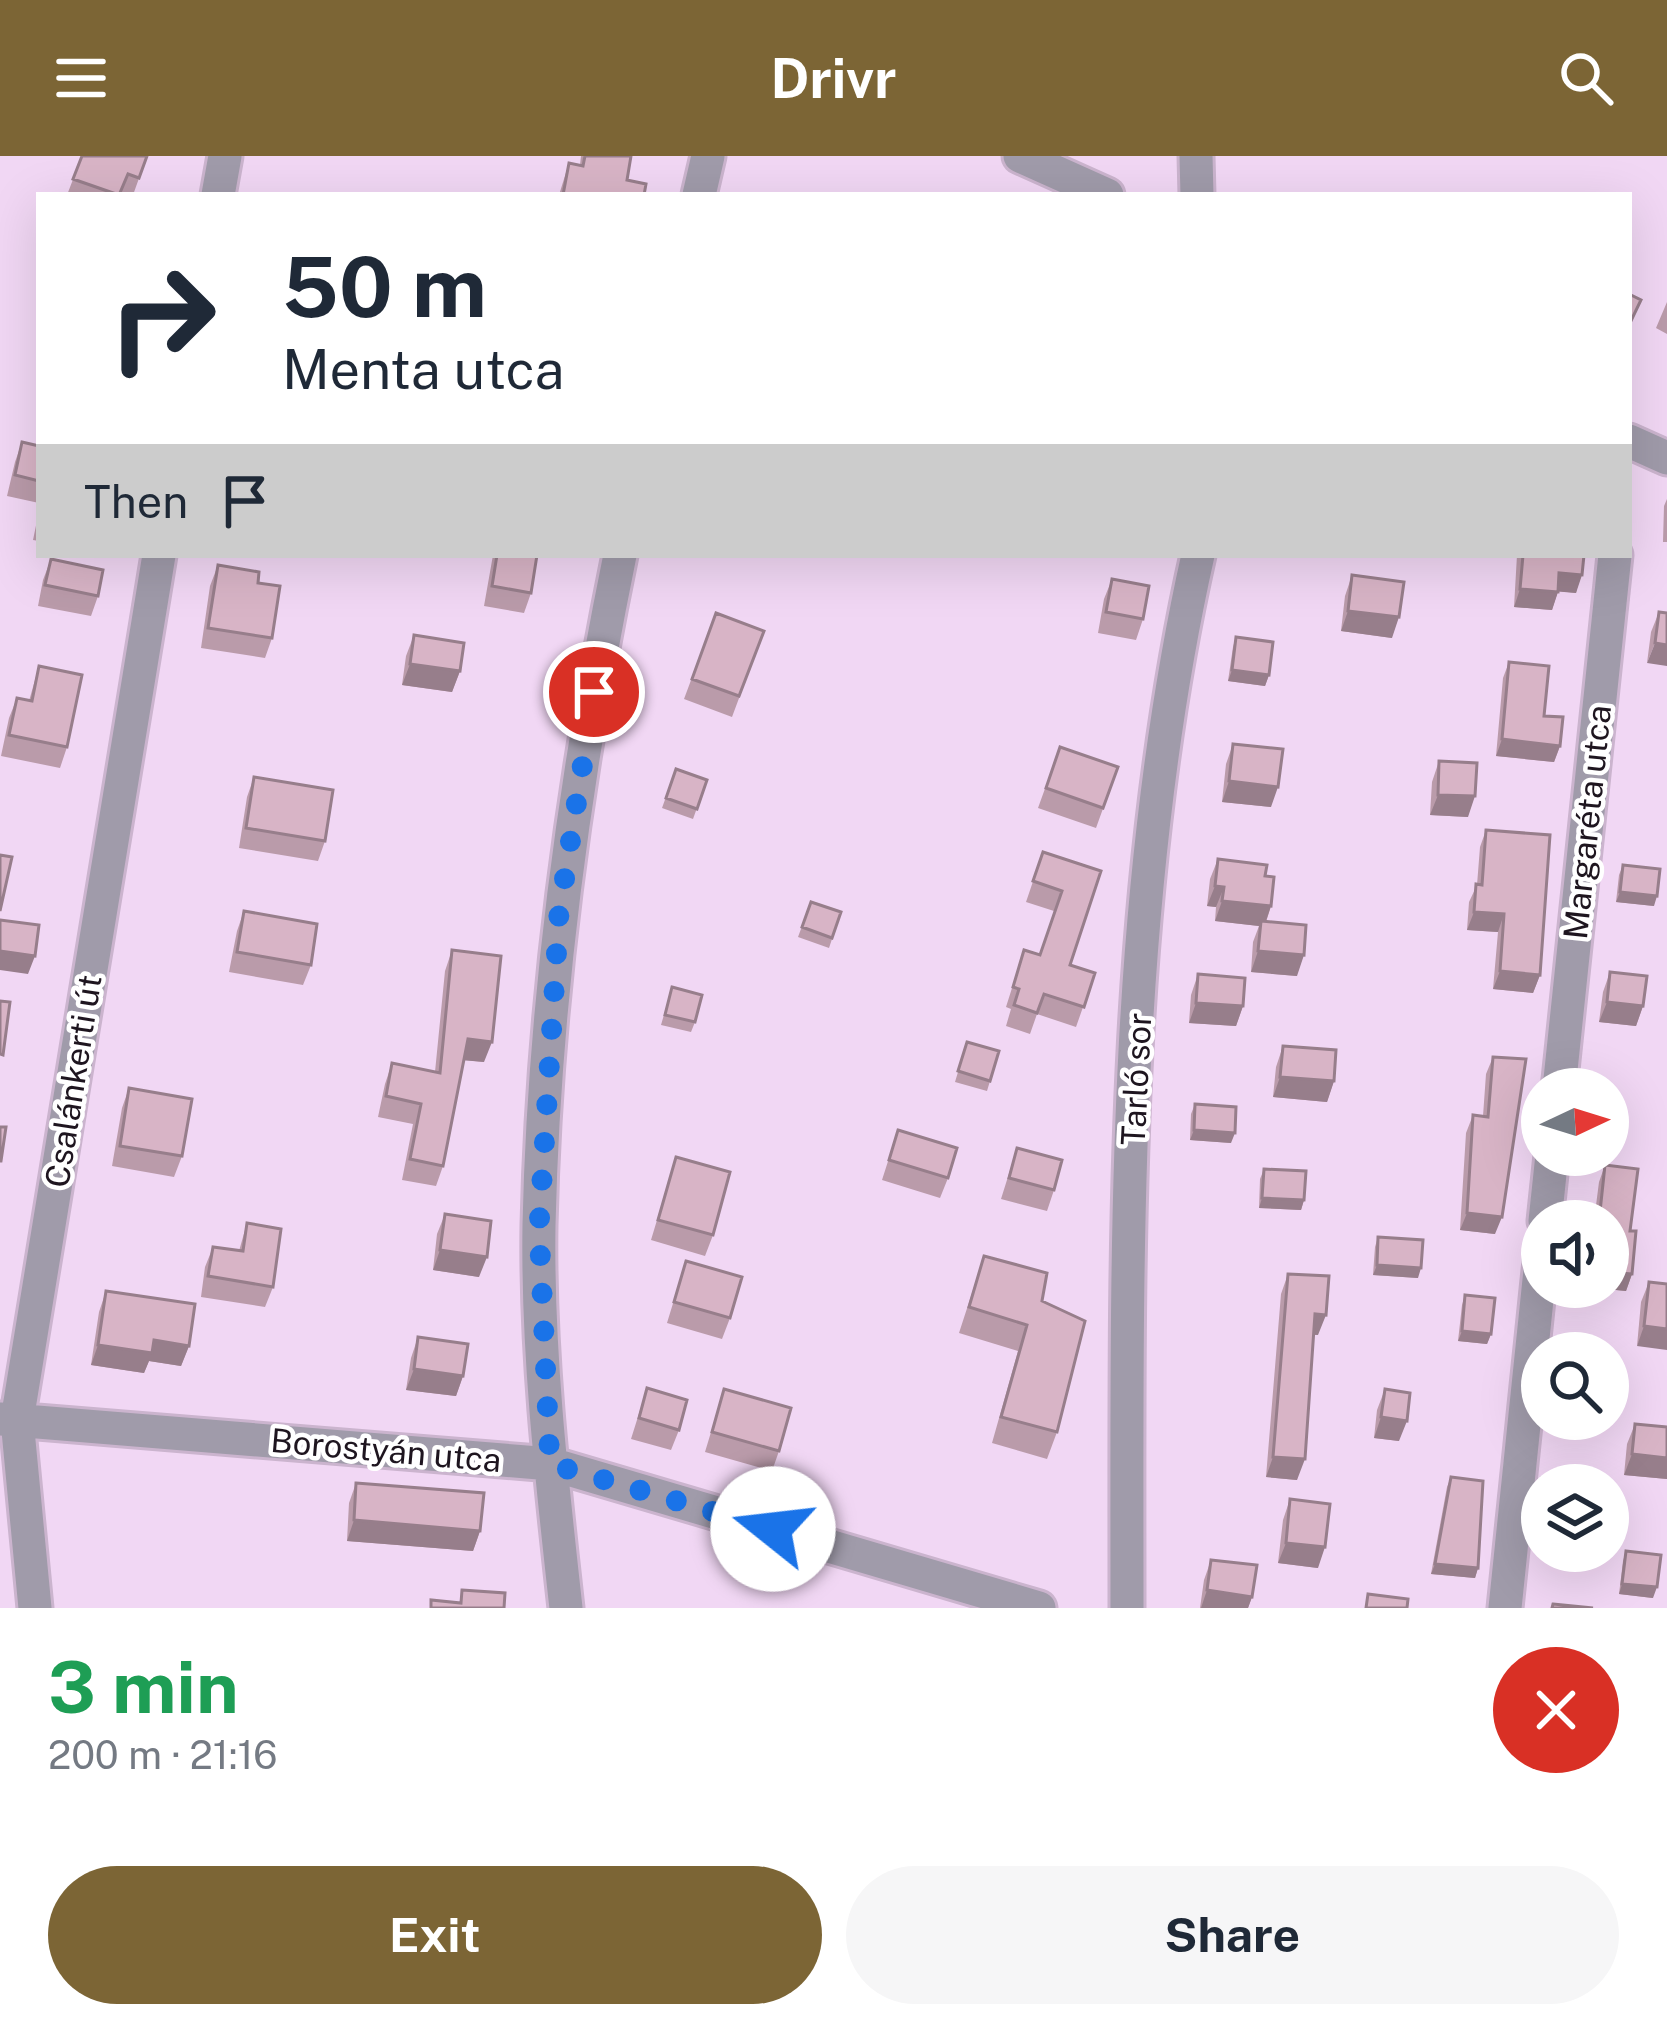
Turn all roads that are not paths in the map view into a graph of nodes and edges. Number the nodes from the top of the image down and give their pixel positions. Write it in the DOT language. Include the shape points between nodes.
graph roads {
  1 [pos="225,156"];
  2 [pos="708,156"];
  3 [pos="1021,156"];
  4 [pos="1196,156"];
  5 [pos="219,192"];
  6 [pos="700,192"];
  7 [pos="1100,192"];
  8 [pos="1196,192"];
  9 [pos="1632,442"];
  10 [pos="1667,458"];
  11 [pos="158,558"];
  12 [pos="619,558"];
  13 [pos="1197,558"];
  14 [pos="1615,558"];
  15 [pos="1561,1068"];
  16 [pos="1536,1308"];
  17 [pos="9,1419"];
  18 [pos="550,1464"];
  19 [pos="35,1608"];
  20 [pos="566,1608"];
  21 [pos="1039,1608"];
  22 [pos="1127,1608"];
  23 [pos="1504,1608"];
  1 -- 5 [label="street"];
  2 -- 6 [label="street"];
  3 -- 7 [label="street"];
  4 -- 8 [label="street"];
  9 -- 10 [label="street"];
  11 -- 17 [label="street, Csalánkerti út"];
  12 -- 18 [label="street" via="559,914 539,1227"];
  13 -- 22 [label="street, Tarló sor" via="1170,677 1137,1036"];
  14 -- 15 [label="street, Margaréta utca"];
  16 -- 23 [label="street"];
  17 -- 18 [label="street, Borostyán utca"];
  17 -- 19 [label="street, Csalánkerti út"];
  18 -- 20 [label="street"];
  18 -- 21 [label="street, Borostyán utca"];
}
